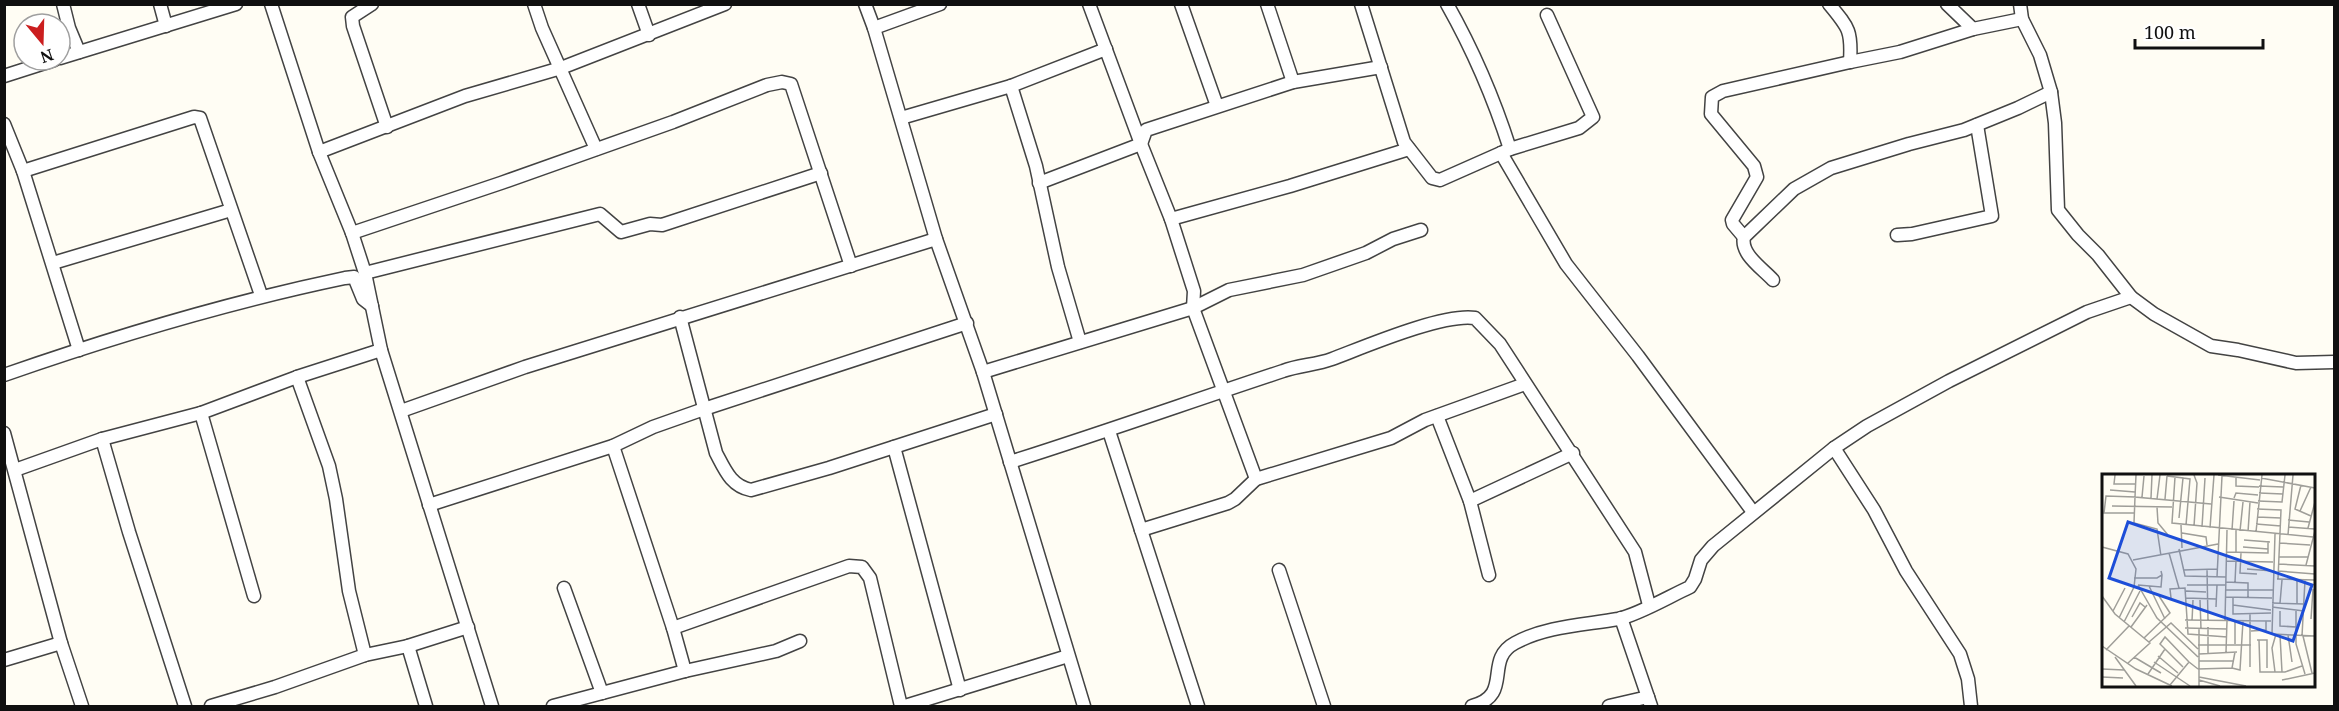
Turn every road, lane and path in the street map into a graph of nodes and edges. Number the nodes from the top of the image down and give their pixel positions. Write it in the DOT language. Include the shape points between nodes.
graph roads {
  1 [pos="63,4"];
  2 [pos="160,4"];
  3 [pos="237,4"];
  4 [pos="271,4"];
  5 [pos="372,4"];
  6 [pos="534,4"];
  7 [pos="638,4"];
  8 [pos="725,4"];
  9 [pos="865,4"];
  10 [pos="940,4"];
  11 [pos="1089,4"];
  12 [pos="1180,4"];
  13 [pos="1267,4"];
  14 [pos="1361,4"];
  15 [pos="1447,4"];
  16 [pos="1829,4"];
  17 [pos="1947,4"];
  18 [pos="2020,4"];
  19 [pos="218,7"];
  20 [pos="1547,15"];
  21 [pos="2022,19"];
  22 [pos="166,26"];
  23 [pos="874,28"];
  24 [pos="1973,29"];
  25 [pos="649,35"];
  26 [pos="1106,49"];
  27 [pos="79,52"];
  28 [pos="72,54"];
  29 [pos="1850,62"];
  30 [pos="1381,67"];
  31 [pos="561,68"];
  32 [pos="1293,82"];
  33 [pos="1011,86"];
  34 [pos="2051,92"];
  35 [pos="1217,106"];
  36 [pos="901,118"];
  37 [pos="4,124"];
  38 [pos="1977,125"];
  39 [pos="387,127"];
  40 [pos="1141,144"];
  41 [pos="596,149"];
  42 [pos="1409,149"];
  43 [pos="1506,151"];
  44 [pos="319,152"];
  45 [pos="22,171"];
  46 [pos="821,173"];
  47 [pos="1039,183"];
  48 [pos="231,210"];
  49 [pos="1171,219"];
  50 [pos="1421,230"];
  51 [pos="352,233"];
  52 [pos="1897,235"];
  53 [pos="1744,237"];
  54 [pos="936,239"];
  55 [pos="53,263"];
  56 [pos="850,266"];
  57 [pos="365,273"];
  58 [pos="1773,280"];
  59 [pos="261,295"];
  60 [pos="2131,297"];
  61 [pos="373,306"];
  62 [pos="1192,308"];
  63 [pos="680,317"];
  64 [pos="967,323"];
  65 [pos="1080,342"];
  66 [pos="79,350"];
  67 [pos="381,350"];
  68 [pos="2334,362"];
  69 [pos="983,372"];
  70 [pos="4,375"];
  71 [pos="297,377"];
  72 [pos="1525,384"];
  73 [pos="1223,391"];
  74 [pos="704,409"];
  75 [pos="402,411"];
  76 [pos="201,413"];
  77 [pos="996,414"];
  78 [pos="1437,416"];
  79 [pos="1109,431"];
  80 [pos="4,433"];
  81 [pos="102,439"];
  82 [pos="613,446"];
  83 [pos="894,447"];
  84 [pos="1834,448"];
  85 [pos="1573,453"];
  86 [pos="1010,462"];
  87 [pos="15,470"];
  88 [pos="1256,479"];
  89 [pos="1470,501"];
  90 [pos="429,505"];
  91 [pos="1753,512"];
  92 [pos="1141,530"];
  93 [pos="1279,570"];
  94 [pos="1489,575"];
  95 [pos="564,588"];
  96 [pos="254,596"];
  97 [pos="1649,605"];
  98 [pos="1621,618"];
  99 [pos="468,627"];
  100 [pos="673,628"];
  101 [pos="800,641"];
  102 [pos="61,643"];
  103 [pos="408,646"];
  104 [pos="365,655"];
  105 [pos="1068,657"];
  106 [pos="4,660"];
  107 [pos="685,671"];
  108 [pos="960,690"];
  109 [pos="602,693"];
  110 [pos="1649,702"];
  111 [pos="82,706"];
  112 [pos="185,706"];
  113 [pos="211,706"];
  114 [pos="426,706"];
  115 [pos="492,706"];
  116 [pos="553,706"];
  117 [pos="903,706"];
  118 [pos="1084,706"];
  119 [pos="1198,706"];
  120 [pos="1324,706"];
  121 [pos="1472,706"];
  122 [pos="1609,706"];
  123 [pos="1971,706"];
  1 -- 27 [label="street"];
  2 -- 22 [label="street"];
  3 -- 19 [label="street"];
  4 -- 44 [label="street"];
  5 -- 39 [label="street" via="352,17 353,26"];
  6 -- 31 [label="street"];
  7 -- 25 [label="street"];
  8 -- 25 [label="street"];
  9 -- 23 [label="street"];
  10 -- 23 [label="street"];
  11 -- 26 [label="street"];
  12 -- 35 [label="street"];
  13 -- 32 [label="street"];
  14 -- 30 [label="street"];
  15 -- 43 [label="street" via="1486,83"];
  16 -- 29 [label="street" via="1851,38"];
  17 -- 24 [label="street"];
  18 -- 21 [label="street"];
  19 -- 22 [label="street"];
  20 -- 43 [label="street" via="1593,117 1580,128"];
  21 -- 24 [label="street"];
  21 -- 34 [label="street" via="2040,54"];
  22 -- 27 [label="street"];
  23 -- 36 [label="street"];
  24 -- 29 [label="street" via="1900,52"];
  25 -- 31 [label="street"];
  26 -- 33 [label="street"];
  26 -- 40 [label="street"];
  27 -- 28 [label="street"];
  29 -- 53 [label="street" via="1723,91 1712,97 1711,114 1754,166 1757,177 1732,220"];
  30 -- 32 [label="street"];
  30 -- 42 [label="street"];
  31 -- 39 [label="street" via="465,96"];
  31 -- 41 [label="street"];
  32 -- 35 [label="street"];
  33 -- 36 [label="street"];
  33 -- 47 [label="street"];
  34 -- 38 [label="street"];
  34 -- 60 [label="street" via="2058,210"];
  35 -- 40 [label="street" via="1146,130"];
  36 -- 54 [label="street"];
  37 -- 45 [label="street"];
  38 -- 52 [label="street" via="1992,216"];
  38 -- 53 [label="street" via="1831,168 1794,189"];
  39 -- 44 [label="street"];
  40 -- 47 [label="street"];
  40 -- 49 [label="street"];
  41 -- 46 [label="street" via="782,82 791,84"];
  41 -- 51 [label="street"];
  42 -- 43 [label="street" via="1432,178 1440,180"];
  42 -- 49 [label="street"];
  43 -- 91 [label="street" via="1566,264"];
  44 -- 51 [label="street"];
  45 -- 48 [label="street" via="200,118"];
  45 -- 55 [label="street"];
  46 -- 56 [label="street"];
  46 -- 57 [label="street" via="662,225 650,224 621,232 600,214"];
  47 -- 65 [label="street"];
  48 -- 55 [label="street"];
  48 -- 59 [label="street"];
  49 -- 62 [label="street" via="1194,291"];
  50 -- 62 [label="street" via="1303,275 1229,290"];
  51 -- 57 [label="street"];
  53 -- 58 [label="street" via="1746,252"];
  54 -- 56 [label="street"];
  54 -- 64 [label="street"];
  55 -- 66 [label="street"];
  56 -- 63 [label="street"];
  57 -- 61 [label="street"];
  59 -- 61 [label="street" via="354,277 363,299"];
  59 -- 66 [label="street"];
  60 -- 68 [label="street" via="2211,346 2296,363"];
  60 -- 84 [label="street" via="2087,312 1949,381"];
  61 -- 67 [label="street"];
  62 -- 65 [label="street"];
  62 -- 73 [label="street"];
  63 -- 74 [label="street"];
  63 -- 75 [label="street"];
  64 -- 69 [label="street"];
  64 -- 74 [label="street"];
  65 -- 69 [label="street"];
  66 -- 70 [label="street"];
  67 -- 71 [label="street"];
  67 -- 75 [label="street"];
  69 -- 77 [label="street"];
  71 -- 76 [label="street"];
  71 -- 104 [label="street" via="329,466 349,591"];
  72 -- 73 [label="street" via="1482,323 1475,318 1457,317"];
  72 -- 78 [label="street"];
  72 -- 85 [label="street"];
  73 -- 79 [label="street"];
  73 -- 88 [label="street"];
  74 -- 82 [label="street"];
  74 -- 83 [label="street" via="716,453 727,474 742,488 751,490"];
  75 -- 90 [label="street"];
  76 -- 81 [label="street"];
  76 -- 96 [label="street"];
  77 -- 83 [label="street"];
  77 -- 86 [label="street"];
  78 -- 88 [label="street" via="1391,438"];
  78 -- 89 [label="street"];
  79 -- 86 [label="street"];
  79 -- 92 [label="street"];
  80 -- 87 [label="street"];
  81 -- 87 [label="street"];
  81 -- 112 [label="street"];
  82 -- 90 [label="street"];
  82 -- 100 [label="street"];
  83 -- 108 [label="street"];
  84 -- 91 [label="street"];
  84 -- 123 [label="street" via="1960,654"];
  85 -- 89 [label="street"];
  85 -- 97 [label="street" via="1635,552"];
  86 -- 105 [label="street"];
  87 -- 102 [label="street"];
  88 -- 92 [label="street" via="1228,503"];
  89 -- 94 [label="street"];
  90 -- 99 [label="street"];
  91 -- 97 [label="street" via="1701,560 1690,586"];
  92 -- 119 [label="street"];
  93 -- 120 [label="street"];
  95 -- 109 [label="street"];
  97 -- 98 [label="street"];
  98 -- 110 [label="street"];
  98 -- 121 [label="street" via="1544,633 1512,644 1501,657 1491,698"];
  99 -- 103 [label="street"];
  99 -- 115 [label="street"];
  100 -- 107 [label="street"];
  100 -- 117 [label="street" via="849,566 862,567 870,578"];
  101 -- 107 [label="street" via="776,651"];
  102 -- 106 [label="street"];
  102 -- 111 [label="street"];
  103 -- 104 [label="street"];
  103 -- 114 [label="street"];
  104 -- 113 [label="street"];
  105 -- 108 [label="street"];
  105 -- 118 [label="street"];
  107 -- 109 [label="street"];
  108 -- 117 [label="street"];
  109 -- 116 [label="street"];
  110 -- 122 [label="street"];
}
